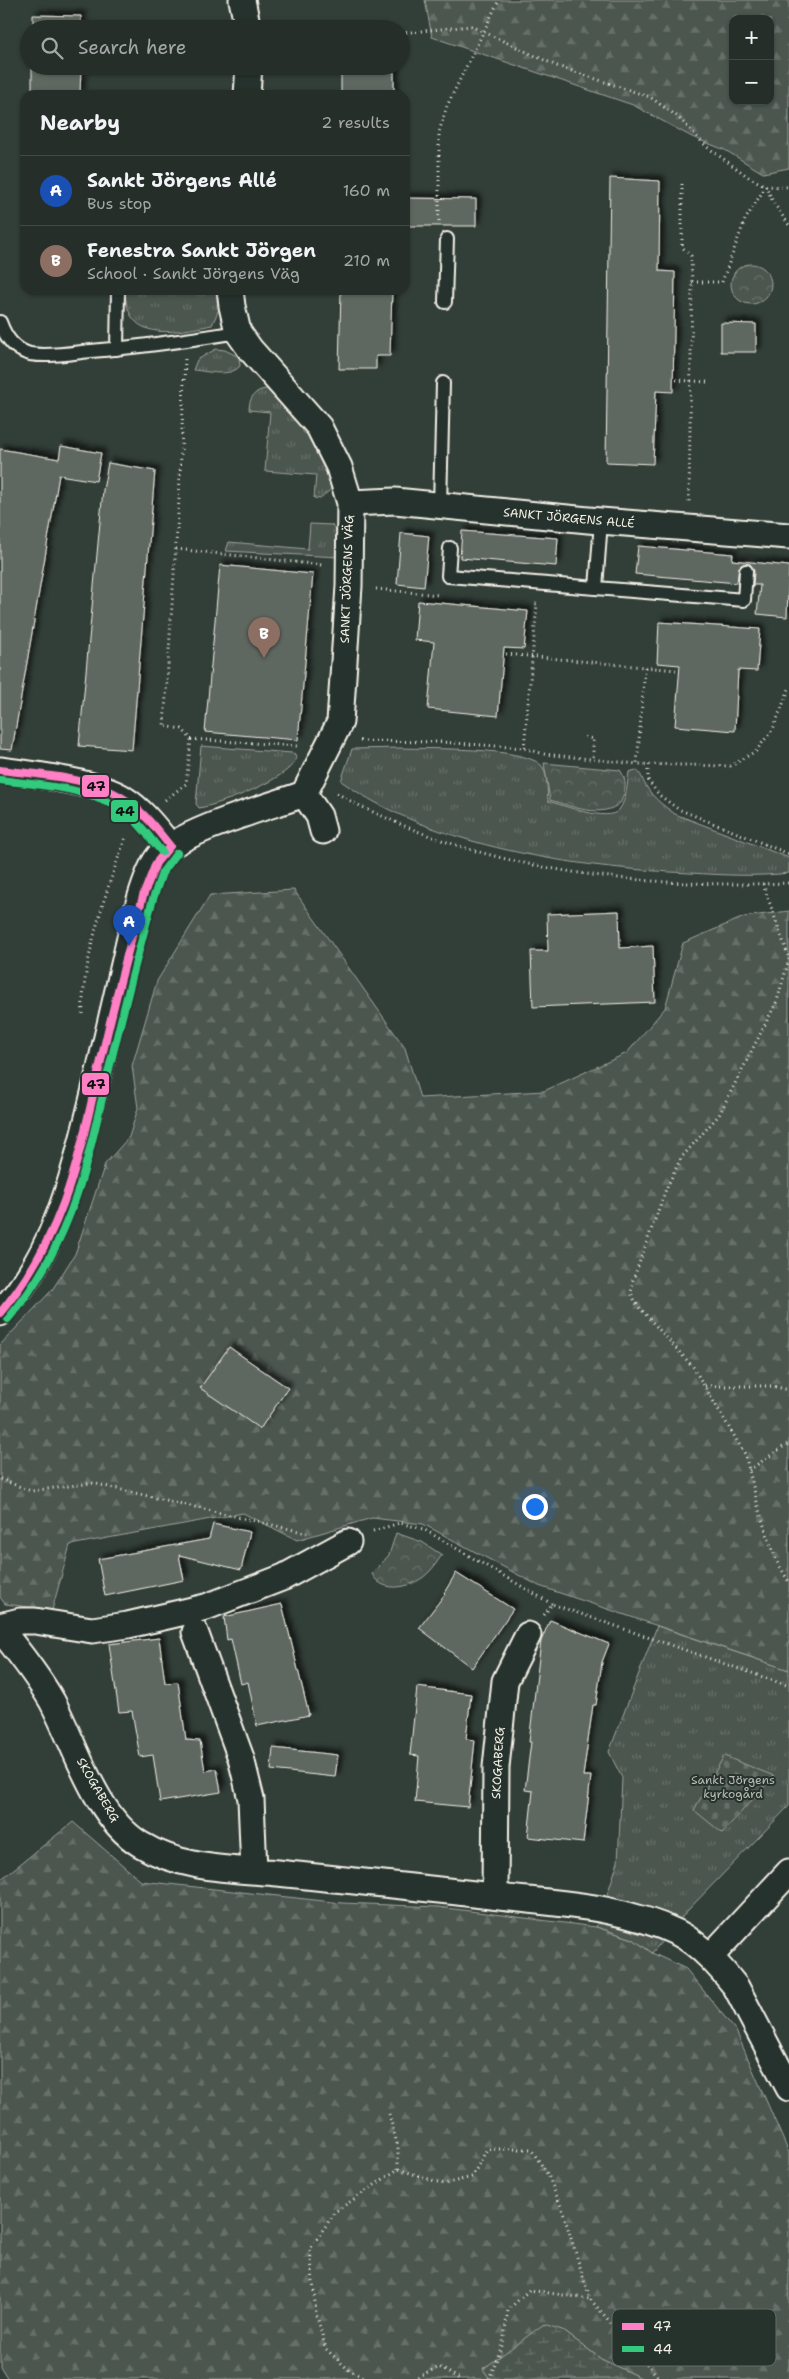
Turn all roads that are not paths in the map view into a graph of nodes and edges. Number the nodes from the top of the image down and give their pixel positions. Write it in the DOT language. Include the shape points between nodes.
graph roads {
  1 [pos="242,0"];
  2 [pos="246,20"];
  3 [pos="248,75"];
  4 [pos="247,90"];
  5 [pos="447,239"];
  6 [pos="118,295"];
  7 [pos="231,295"];
  8 [pos="445,302"];
  9 [pos="0,322"];
  10 [pos="238,332"];
  11 [pos="117,349"];
  12 [pos="443,383"];
  13 [pos="350,503"];
  14 [pos="440,506"];
  15 [pos="601,522"];
  16 [pos="789,536"];
  17 [pos="450,548"];
  18 [pos="746,570"];
  19 [pos="596,588"];
  20 [pos="0,770"];
  21 [pos="304,794"];
  22 [pos="323,831"];
  23 [pos="170,846"];
  24 [pos="0,1313"];
  25 [pos="348,1542"];
  26 [pos="0,1628"];
  27 [pos="195,1632"];
  28 [pos="528,1635"];
  29 [pos="254,1871"];
  30 [pos="789,1872"];
  31 [pos="494,1896"];
  32 [pos="710,1957"];
  33 [pos="789,2088"];
  1 -- 2 [label="street"];
  3 -- 4 [label="street"];
  5 -- 8 [label="lane"];
  6 -- 11 [label="lane"];
  7 -- 10 [label="street, SANKT JÖRGENS VÄG"];
  9 -- 11 [label="lane" via="13,345 29,354"];
  10 -- 11 [label="lane"];
  10 -- 13 [label="street, SANKT JÖRGENS VÄG" via="319,427 339,467"];
  12 -- 14 [label="lane"];
  13 -- 14 [label="street, SANKT JÖRGENS ALLÉ" via="395,501"];
  13 -- 21 [label="street, SANKT JÖRGENS VÄG" via="350,568 340,722"];
  14 -- 15 [label="street, SANKT JÖRGENS ALLÉ"];
  15 -- 16 [label="street, SANKT JÖRGENS ALLÉ"];
  15 -- 19 [label="lane"];
  17 -- 19 [label="lane" via="448,576"];
  18 -- 19 [label="lane" via="744,600"];
  20 -- 23 [label="street" via="51,777 123,798 145,816"];
  21 -- 22 [label="street" via="319,816"];
  21 -- 23 [label="street" via="192,833"];
  23 -- 24 [label="street" via="152,868 143,896 66,1196 26,1281"];
  25 -- 26 [label="street, SKOGABERG" via="284,1577 206,1607 92,1630 35,1621 20,1621"];
  26 -- 29 [label="street, SKOGABERG" via="23,1656 51,1700 96,1792 122,1830 138,1843 179,1862"];
  27 -- 29 [label="street" via="241,1758 251,1799"];
  28 -- 31 [label="street, SKOGABERG" via="505,1681 496,1768"];
  29 -- 31 [label="street, SKOGABERG"];
  30 -- 32 [label="street"];
  31 -- 32 [label="street, SKOGABERG" via="606,1909 642,1918 680,1934"];
  32 -- 33 [label="street, SKOGABERG" via="736,1987"];
}
